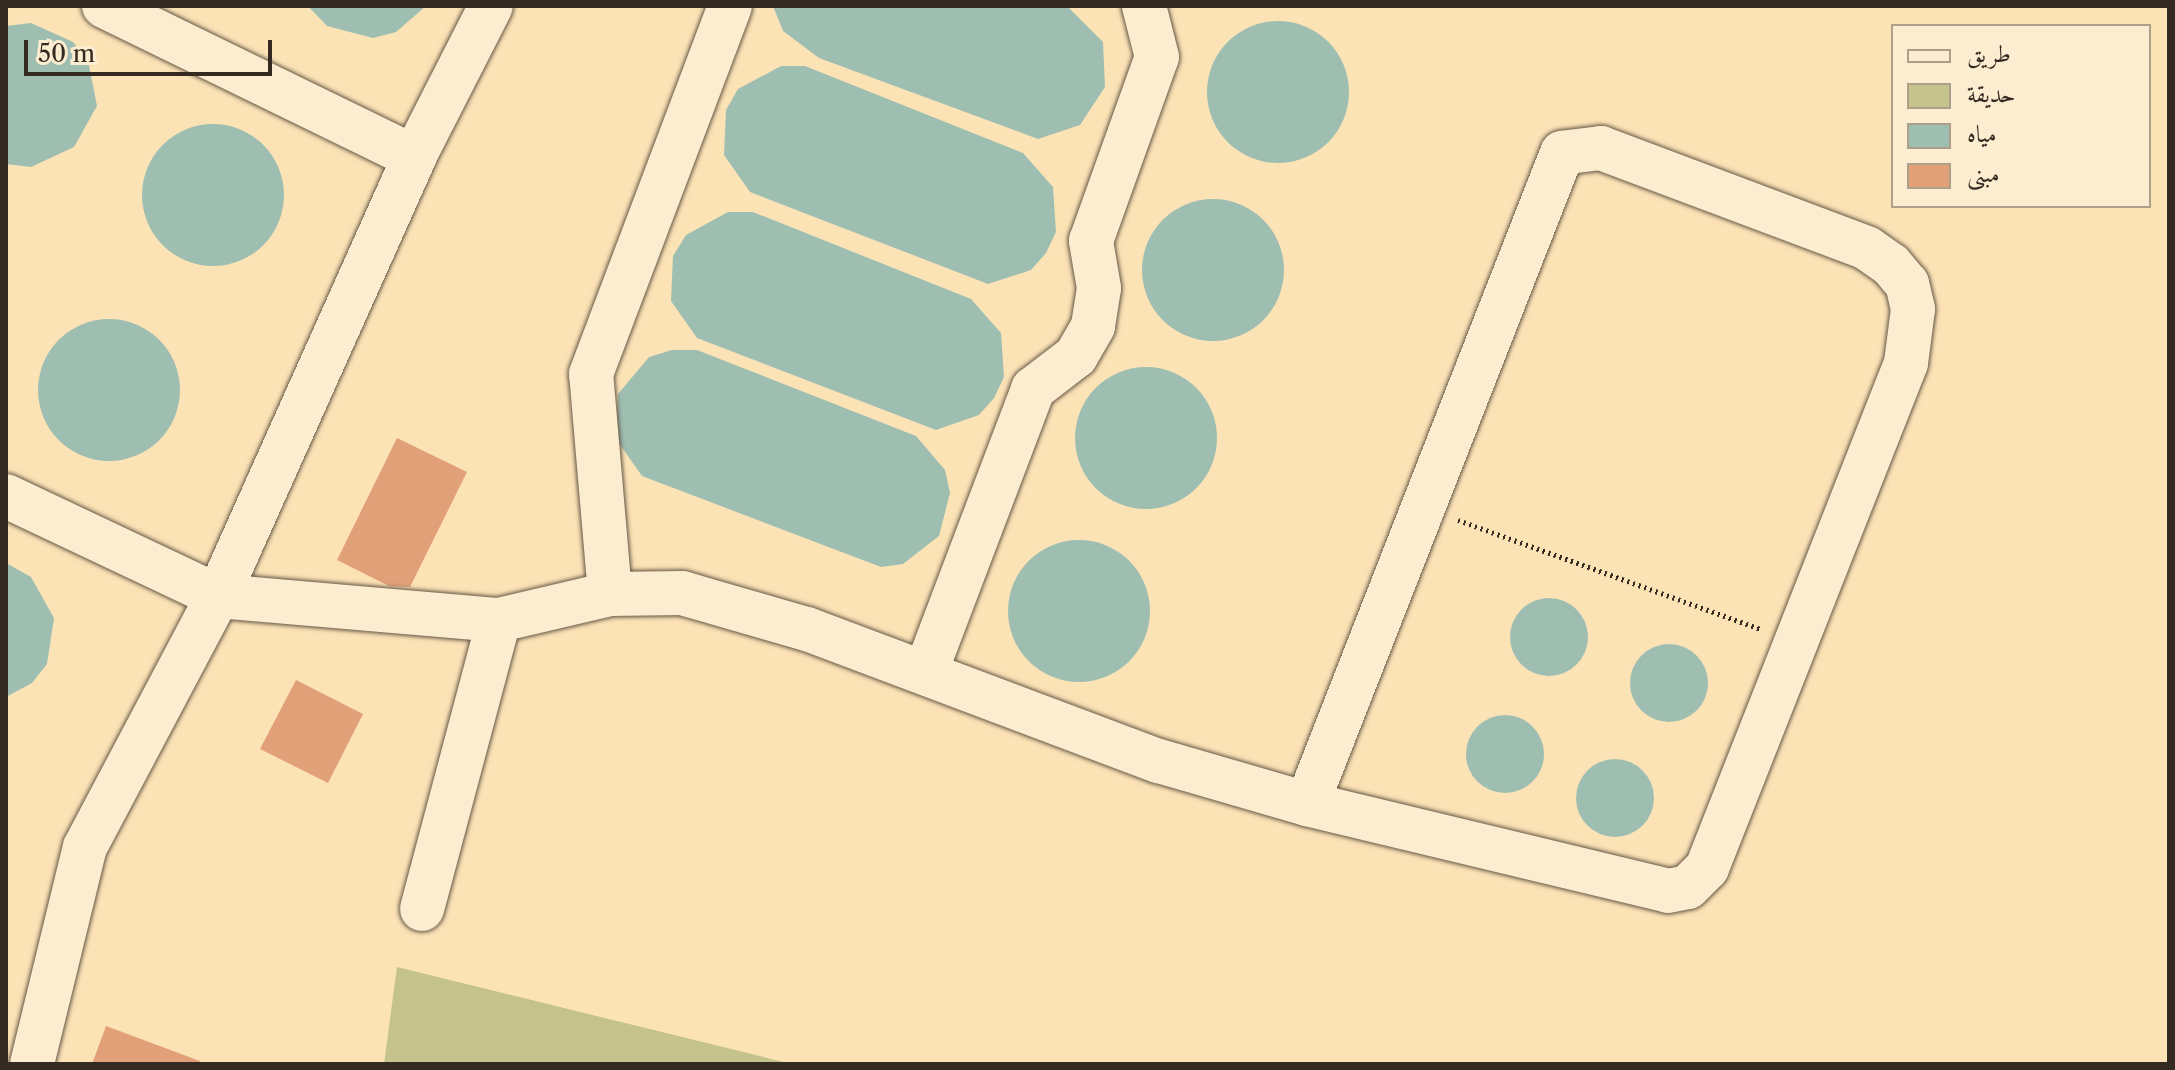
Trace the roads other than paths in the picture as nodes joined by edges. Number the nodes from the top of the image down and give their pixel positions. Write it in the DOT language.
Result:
graph roads {
  1 [pos="104,6"];
  2 [pos="491,6"];
  3 [pos="730,6"];
  4 [pos="1144,6"];
  5 [pos="414,157"];
  6 [pos="6,496"];
  7 [pos="610,594"];
  8 [pos="218,596"];
  9 [pos="499,620"];
  10 [pos="926,671"];
  11 [pos="1307,804"];
  12 [pos="422,909"];
  13 [pos="32,1064"];
  1 -- 5 [label="lane"];
  2 -- 5 [label="lane"];
  3 -- 7 [label="lane"];
  4 -- 10 [label="lane"];
  5 -- 8 [label="lane"];
  6 -- 8 [label="lane"];
  7 -- 9 [label="lane"];
  7 -- 10 [label="lane"];
  8 -- 9 [label="lane"];
  8 -- 13 [label="lane"];
  9 -- 12 [label="lane"];
  10 -- 11 [label="lane"];
  11 -- 11 [label="lane"];
}
